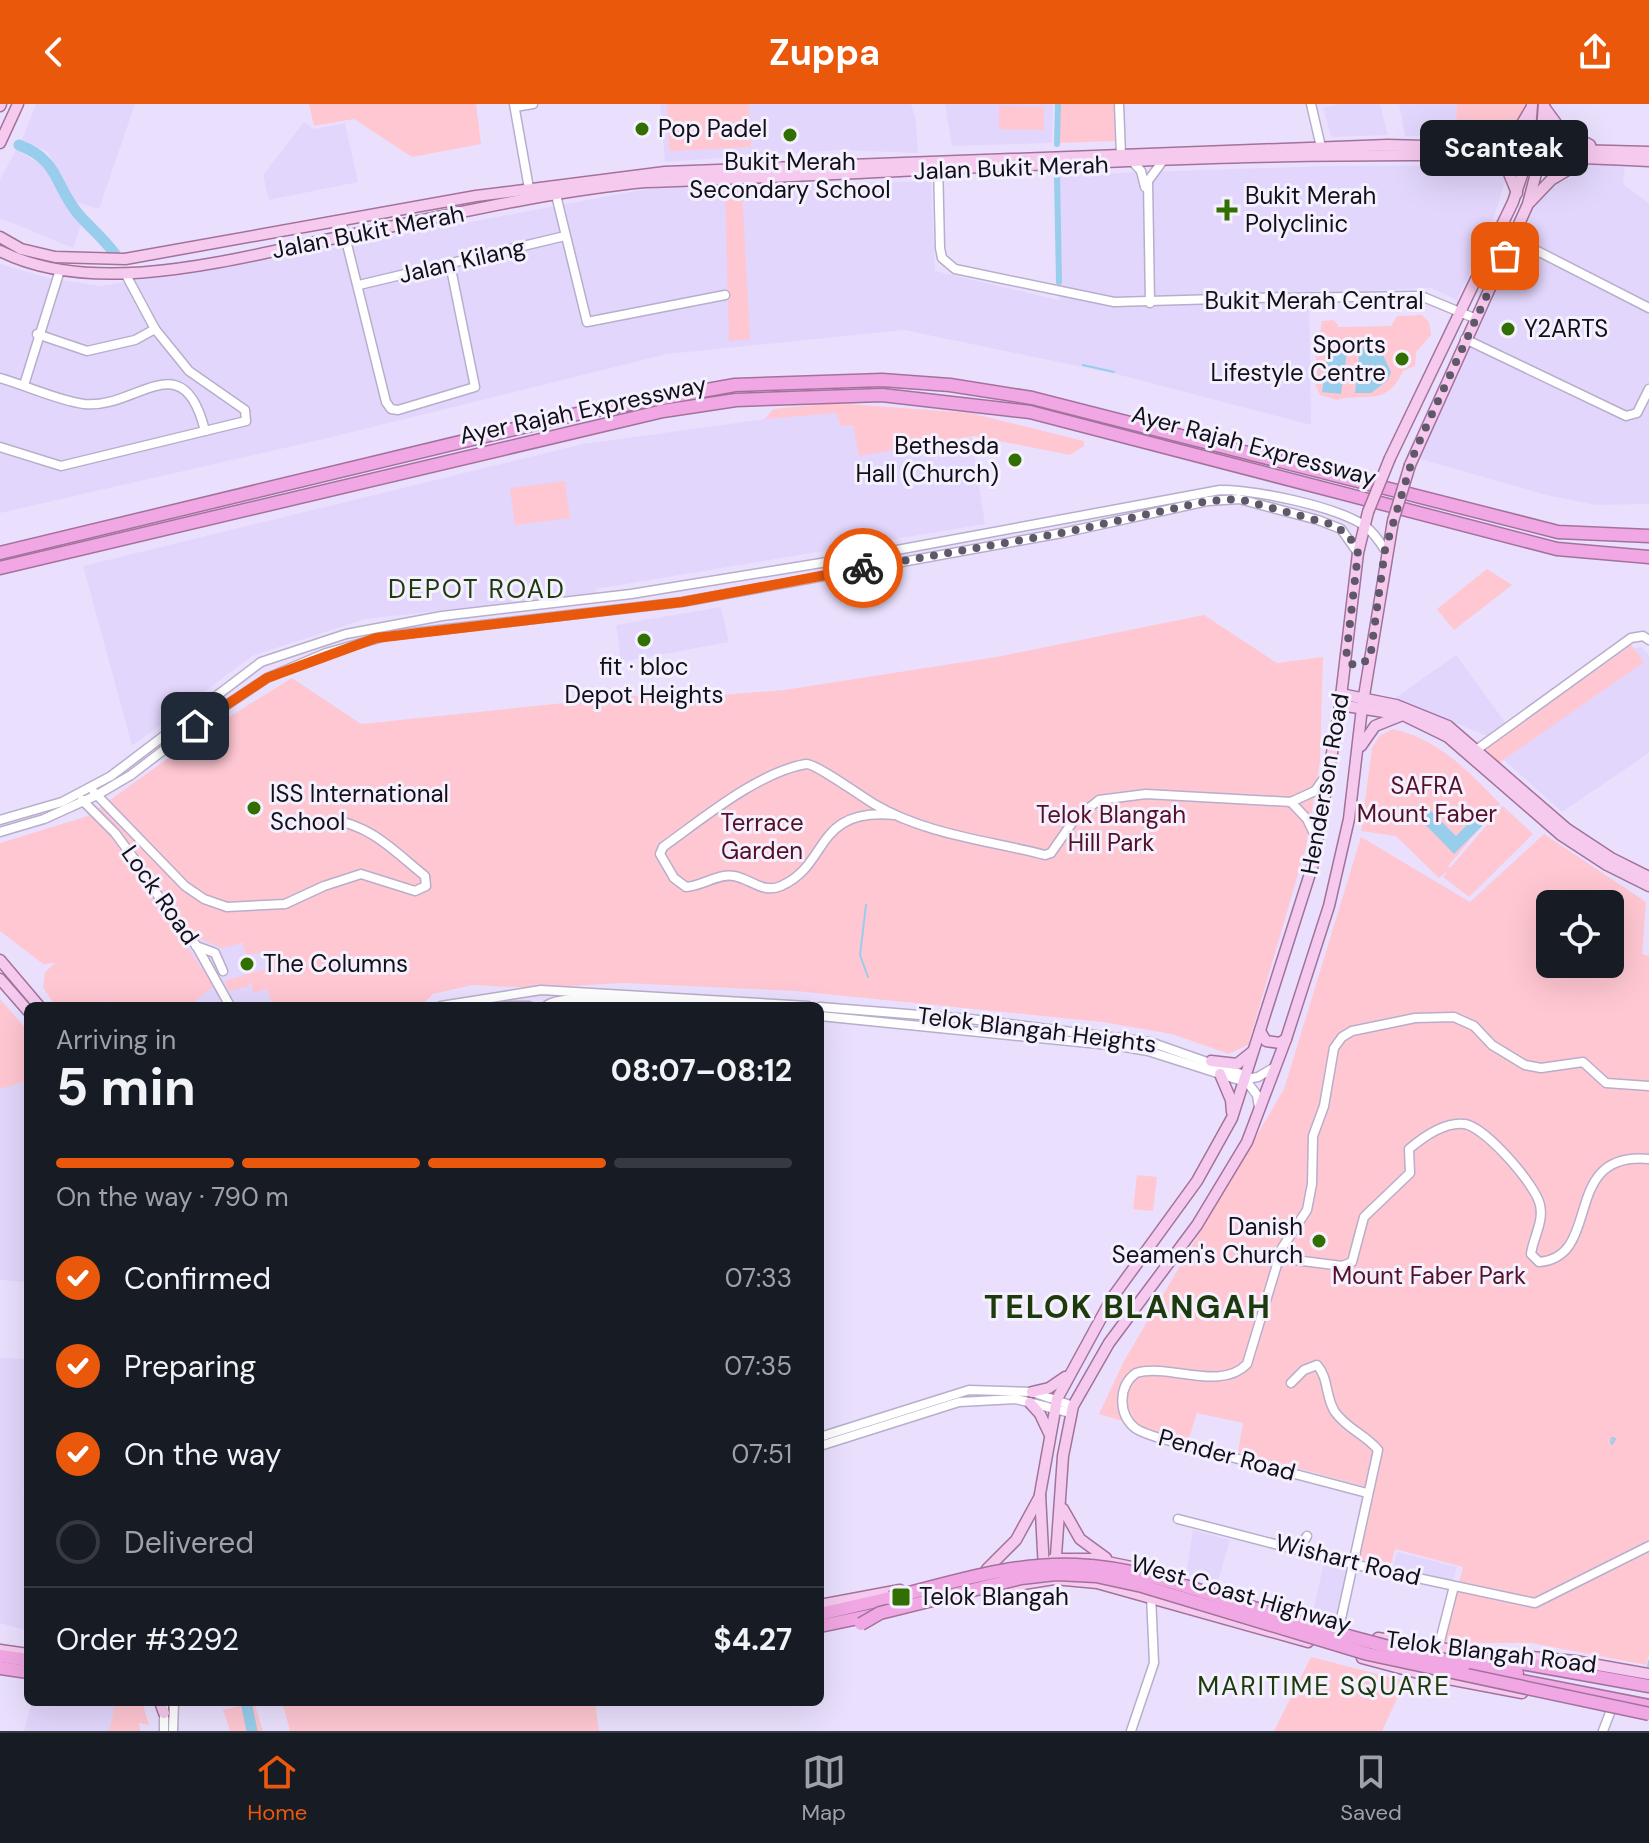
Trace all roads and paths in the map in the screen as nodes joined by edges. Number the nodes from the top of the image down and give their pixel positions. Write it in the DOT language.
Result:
graph roads {
  1 [pos="18,104"];
  2 [pos="533,104"];
  3 [pos="1119,104"];
  4 [pos="1311,104"];
  5 [pos="1532,104"];
  6 [pos="515,105"];
  7 [pos="1544,105"];
  8 [pos="1,141"];
  9 [pos="1484,146"];
  10 [pos="1321,147"];
  11 [pos="1599,148"];
  12 [pos="1535,152"];
  13 [pos="1649,152"];
  14 [pos="1121,155"];
  15 [pos="1491,156"];
  16 [pos="1590,159"];
  17 [pos="1649,161"];
  18 [pos="1162,162"];
  19 [pos="1134,163"];
  20 [pos="938,166"];
  21 [pos="1517,193"];
  22 [pos="530,194"];
  23 [pos="556,195"];
  24 [pos="1528,204"];
  25 [pos="402,210"];
  26 [pos="341,220"];
  27 [pos="422,221"];
  28 [pos="345,236"];
  29 [pos="565,236"];
  30 [pos="0,237"];
  31 [pos="1514,239"];
  32 [pos="192,249"];
  33 [pos="0,251"];
  34 [pos="195,264"];
  35 [pos="450,264"];
  36 [pos="57,269"];
  37 [pos="125,273"];
  38 [pos="359,285"];
  39 [pos="725,295"];
  40 [pos="1147,301"];
  41 [pos="1649,308"];
  42 [pos="1462,312"];
  43 [pos="1474,318"];
  44 [pos="155,329"];
  45 [pos="38,335"];
  46 [pos="1465,339"];
  47 [pos="0,378"];
  48 [pos="23,384"];
  49 [pos="1649,389"];
  50 [pos="205,431"];
  51 [pos="0,447"];
  52 [pos="1365,526"];
  53 [pos="1649,536"];
  54 [pos="1385,550"];
  55 [pos="0,553"];
  56 [pos="1358,553"];
  57 [pos="1649,557"];
  58 [pos="0,568"];
  59 [pos="680,587"];
  60 [pos="682,602"];
  61 [pos="1649,640"];
  62 [pos="1346,658"];
  63 [pos="1370,659"];
  64 [pos="1340,700"];
  65 [pos="1363,703"];
  66 [pos="1403,715"];
  67 [pos="1473,752"];
  68 [pos="1357,755"];
  69 [pos="1330,770"];
  70 [pos="90,787"];
  71 [pos="78,794"];
  72 [pos="97,795"];
  73 [pos="84,802"];
  74 [pos="1291,802"];
  75 [pos="895,815"];
  76 [pos="0,820"];
  77 [pos="332,820"];
  78 [pos="0,832"];
  79 [pos="1318,845"];
  80 [pos="1649,877"];
  81 [pos="1649,886"];
  82 [pos="196,945"];
  83 [pos="0,960"];
  84 [pos="223,971"];
  85 [pos="0,979"];
  86 [pos="529,992"];
  87 [pos="36,1002"];
  88 [pos="228,1002"];
  89 [pos="466,1002"];
  90 [pos="528,1002"];
  91 [pos="553,1002"];
  92 [pos="623,1002"];
  93 [pos="732,1002"];
  94 [pos="24,1006"];
  95 [pos="824,1007"];
  96 [pos="824,1016"];
  97 [pos="1260,1031"];
  98 [pos="1286,1039"];
  99 [pos="1255,1050"];
  100 [pos="1211,1061"];
  101 [pos="1276,1067"];
  102 [pos="1220,1074"];
  103 [pos="1246,1080"];
  104 [pos="1649,1086"];
  105 [pos="1260,1113"];
  106 [pos="1232,1118"];
  107 [pos="1649,1159"];
  108 [pos="1279,1258"];
  109 [pos="1067,1375"];
  110 [pos="1291,1383"];
  111 [pos="1031,1397"];
  112 [pos="1055,1404"];
  113 [pos="1072,1410"];
  114 [pos="1050,1435"];
  115 [pos="824,1441"];
  116 [pos="1367,1493"];
  117 [pos="1040,1494"];
  118 [pos="1061,1503"];
  119 [pos="1178,1519"];
  120 [pos="1306,1538"];
  121 [pos="1649,1546"];
  122 [pos="1301,1550"];
  123 [pos="1057,1559"];
  124 [pos="1044,1560"];
  125 [pos="1116,1562"];
  126 [pos="1352,1564"];
  127 [pos="1142,1568"];
  128 [pos="987,1569"];
  129 [pos="1049,1580"];
  130 [pos="935,1584"];
  131 [pos="1454,1586"];
  132 [pos="1151,1596"];
  133 [pos="944,1602"];
  134 [pos="824,1604"];
  135 [pos="824,1613"];
  136 [pos="824,1628"];
  137 [pos="1339,1628"];
  138 [pos="824,1629"];
  139 [pos="1296,1639"];
  140 [pos="1438,1649"];
  141 [pos="1460,1652"];
  142 [pos="0,1653"];
  143 [pos="24,1656"];
  144 [pos="0,1670"];
  145 [pos="24,1673"];
  146 [pos="1649,1674"];
  147 [pos="1649,1686"];
  148 [pos="1649,1703"];
  149 [pos="163,1706"];
  150 [pos="174,1706"];
  151 [pos="1607,1712"];
  152 [pos="1649,1717"];
  153 [pos="164,1731"];
  154 [pos="173,1731"];
  155 [pos="1131,1731"];
  156 [pos="1603,1731"];
  1 -- 8 [label="main road"];
  2 -- 6 [label="street"];
  3 -- 14 [label="street"];
  4 -- 10 [label="street"];
  5 -- 9 [label="main road"];
  5 -- 12 [label="main road, Henderson Road"];
  6 -- 22 [label="street"];
  7 -- 11 [label="main road"];
  7 -- 12 [label="main road, Henderson Road"];
  9 -- 10 [label="main road, Jalan Bukit Merah"];
  9 -- 12 [label="main road, Jalan Bukit Merah"];
  10 -- 14 [label="main road, Jalan Bukit Merah"];
  11 -- 12 [label="main road, Jalan Bukit Merah"];
  11 -- 13 [label="main road, Jalan Bukit Merah"];
  12 -- 15 [label="main road, Jalan Bukit Merah"];
  12 -- 16 [label="main road, Jalan Bukit Merah"];
  12 -- 21 [label="main road, Henderson Road"];
  12 -- 24 [label="main road, Henderson Road"];
  14 -- 20 [label="main road, Jalan Bukit Merah"];
  15 -- 18 [label="main road, Jalan Bukit Merah"];
  15 -- 21 [label="main road"];
  16 -- 17 [label="main road, Jalan Bukit Merah"];
  16 -- 24 [label="main road"];
  18 -- 19 [label="main road, Jalan Bukit Merah"];
  18 -- 40 [label="street"];
  19 -- 20 [label="main road, Jalan Bukit Merah"];
  19 -- 40 [label="street"];
  20 -- 22 [label="main road, Jalan Bukit Merah"];
  20 -- 23 [label="main road, Jalan Bukit Merah"];
  20 -- 40 [label="street, Bukit Merah Central"];
  21 -- 42 [label="main road, Henderson Road"];
  22 -- 23 [label="main road, Jalan Bukit Merah"];
  22 -- 25 [label="main road, Jalan Bukit Merah"];
  22 -- 27 [label="main road, Jalan Bukit Merah"];
  23 -- 29 [label="street"];
  24 -- 31 [label="main road, Henderson Road"];
  25 -- 26 [label="main road, Jalan Bukit Merah"];
  25 -- 27 [label="main road"];
  26 -- 28 [label="street"];
  26 -- 32 [label="main road, Jalan Bukit Merah"];
  27 -- 28 [label="main road, Jalan Bukit Merah"];
  28 -- 34 [label="main road, Jalan Bukit Merah"];
  28 -- 38 [label="street"];
  29 -- 35 [label="street, Jalan Kilang"];
  29 -- 39 [label="street"];
  30 -- 32 [label="main road, Jalan Bukit Merah"];
  31 -- 41 [label="street"];
  31 -- 43 [label="main road, Henderson Road"];
  32 -- 34 [label="main road"];
  33 -- 36 [label="main road, Jalan Bukit Merah"];
  34 -- 37 [label="main road, Jalan Bukit Merah"];
  35 -- 38 [label="street, Jalan Kilang"];
  35 -- 38 [label="street"];
  36 -- 37 [label="main road, Jalan Bukit Merah"];
  36 -- 45 [label="street"];
  37 -- 44 [label="street"];
  40 -- 42 [label="street, Bukit Merah Central"];
  42 -- 43 [label="street, Bukit Merah Central"];
  42 -- 52 [label="main road, Henderson Road, bridge"];
  43 -- 46 [label="main road, Henderson Road"];
  44 -- 45 [label="street"];
  44 -- 50 [label="street"];
  45 -- 48 [label="street"];
  46 -- 49 [label="street"];
  46 -- 54 [label="main road, Henderson Road, bridge"];
  47 -- 48 [label="street"];
  48 -- 50 [label="street"];
  50 -- 51 [label="street"];
  52 -- 54 [label="street"];
  52 -- 56 [label="main road, Henderson Road"];
  52 -- 59 [label="street"];
  53 -- 55 [label="highway, Ayer Rajah Expressway"];
  54 -- 63 [label="main road, Henderson Road"];
  56 -- 60 [label="street"];
  56 -- 62 [label="main road, Henderson Road"];
  57 -- 58 [label="highway, Ayer Rajah Expressway"];
  59 -- 60 [label="street"];
  59 -- 70 [label="street"];
  60 -- 72 [label="street"];
  61 -- 67 [label="street"];
  62 -- 63 [label="main road"];
  62 -- 64 [label="main road, Henderson Road"];
  63 -- 65 [label="main road, Henderson Road"];
  64 -- 65 [label="main road"];
  64 -- 69 [label="main road, Henderson Road"];
  65 -- 66 [label="main road"];
  65 -- 67 [label="main road"];
  65 -- 68 [label="main road, Henderson Road"];
  66 -- 67 [label="main road"];
  66 -- 68 [label="main road"];
  67 -- 80 [label="main road"];
  67 -- 81 [label="main road"];
  68 -- 98 [label="main road, Henderson Road"];
  69 -- 74 [label="street"];
  69 -- 79 [label="main road, Henderson Road"];
  70 -- 71 [label="street"];
  70 -- 72 [label="street"];
  71 -- 73 [label="street, Lock Road"];
  71 -- 76 [label="street"];
  72 -- 73 [label="street"];
  72 -- 77 [label="street"];
  73 -- 78 [label="street"];
  73 -- 82 [label="street, Lock Road"];
  74 -- 75 [label="street"];
  74 -- 79 [label="street"];
  75 -- 75 [label="street"];
  79 -- 97 [label="main road, Henderson Road"];
  82 -- 84 [label="street"];
  82 -- 88 [label="street, Lock Road"];
  83 -- 87 [label="main road"];
  85 -- 94 [label="main road"];
  86 -- 89 [label="street"];
  86 -- 90 [label="street"];
  86 -- 93 [label="street"];
  91 -- 92 [label="street"];
  95 -- 100 [label="street, Telok Blangah Heights"];
  96 -- 102 [label="street, Telok Blangah Heights"];
  97 -- 98 [label="main road"];
  97 -- 99 [label="main road, Henderson Road"];
  98 -- 101 [label="main road, Henderson Road"];
  99 -- 100 [label="main road"];
  99 -- 103 [label="main road, Henderson Road"];
  100 -- 103 [label="street, Telok Blangah Heights"];
  101 -- 103 [label="street"];
  101 -- 105 [label="main road, Henderson Road"];
  102 -- 103 [label="street, Telok Blangah Heights"];
  102 -- 106 [label="main road"];
  103 -- 105 [label="street"];
  103 -- 106 [label="main road, Henderson Road"];
  104 -- 108 [label="street"];
  105 -- 113 [label="main road, Henderson Road"];
  106 -- 109 [label="main road, Henderson Road"];
  107 -- 108 [label="street"];
  108 -- 116 [label="street, Pender Road"];
  109 -- 111 [label="main road"];
  109 -- 112 [label="main road, Henderson Road"];
  110 -- 116 [label="street"];
  111 -- 112 [label="street"];
  111 -- 114 [label="main road"];
  111 -- 115 [label="street"];
  112 -- 113 [label="street"];
  112 -- 114 [label="main road, Henderson Road"];
  113 -- 118 [label="main road, Henderson Road"];
  114 -- 117 [label="main road, Henderson Road"];
  116 -- 126 [label="street"];
  117 -- 124 [label="main road, Henderson Road"];
  117 -- 128 [label="main road"];
  118 -- 123 [label="main road, Henderson Road"];
  118 -- 125 [label="main road"];
  119 -- 122 [label="street, Wishart Road"];
  120 -- 122 [label="street"];
  121 -- 131 [label="street"];
  122 -- 126 [label="street, Wishart Road"];
  123 -- 124 [label="main road, Telok Blangah Road"];
  123 -- 125 [label="main road, Telok Blangah Road"];
  123 -- 129 [label="main road, Henderson Road"];
  124 -- 128 [label="main road, Telok Blangah Road"];
  124 -- 129 [label="main road, Henderson Road"];
  125 -- 127 [label="main road, Telok Blangah Road"];
  126 -- 131 [label="street, Wishart Road"];
  126 -- 137 [label="street"];
  127 -- 132 [label="street"];
  127 -- 137 [label="main road, Telok Blangah Road"];
  128 -- 130 [label="main road, Telok Blangah Road"];
  129 -- 132 [label="main road, Telok Blangah Road"];
  129 -- 133 [label="main road, Telok Blangah Road"];
  130 -- 133 [label="main road"];
  130 -- 134 [label="main road, Telok Blangah Road"];
  131 -- 140 [label="street, Wishart Road"];
  132 -- 139 [label="main road, Telok Blangah Road"];
  132 -- 155 [label="street"];
  133 -- 136 [label="main road, Telok Blangah Road"];
  135 -- 148 [label="highway, West Coast Highway, bridge"];
  137 -- 140 [label="main road, Telok Blangah Road"];
  138 -- 152 [label="highway, West Coast Highway, bridge"];
  139 -- 148 [label="highway"];
  139 -- 151 [label="main road, Telok Blangah Road"];
  140 -- 141 [label="main road, Telok Blangah Road"];
  141 -- 146 [label="main road, Telok Blangah Road"];
  141 -- 147 [label="highway"];
  142 -- 143 [label="highway"];
  144 -- 145 [label="highway"];
  149 -- 153 [label="street"];
  150 -- 154 [label="street"];
  151 -- 152 [label="main road, Telok Blangah Road"];
  151 -- 156 [label="street"];
}
